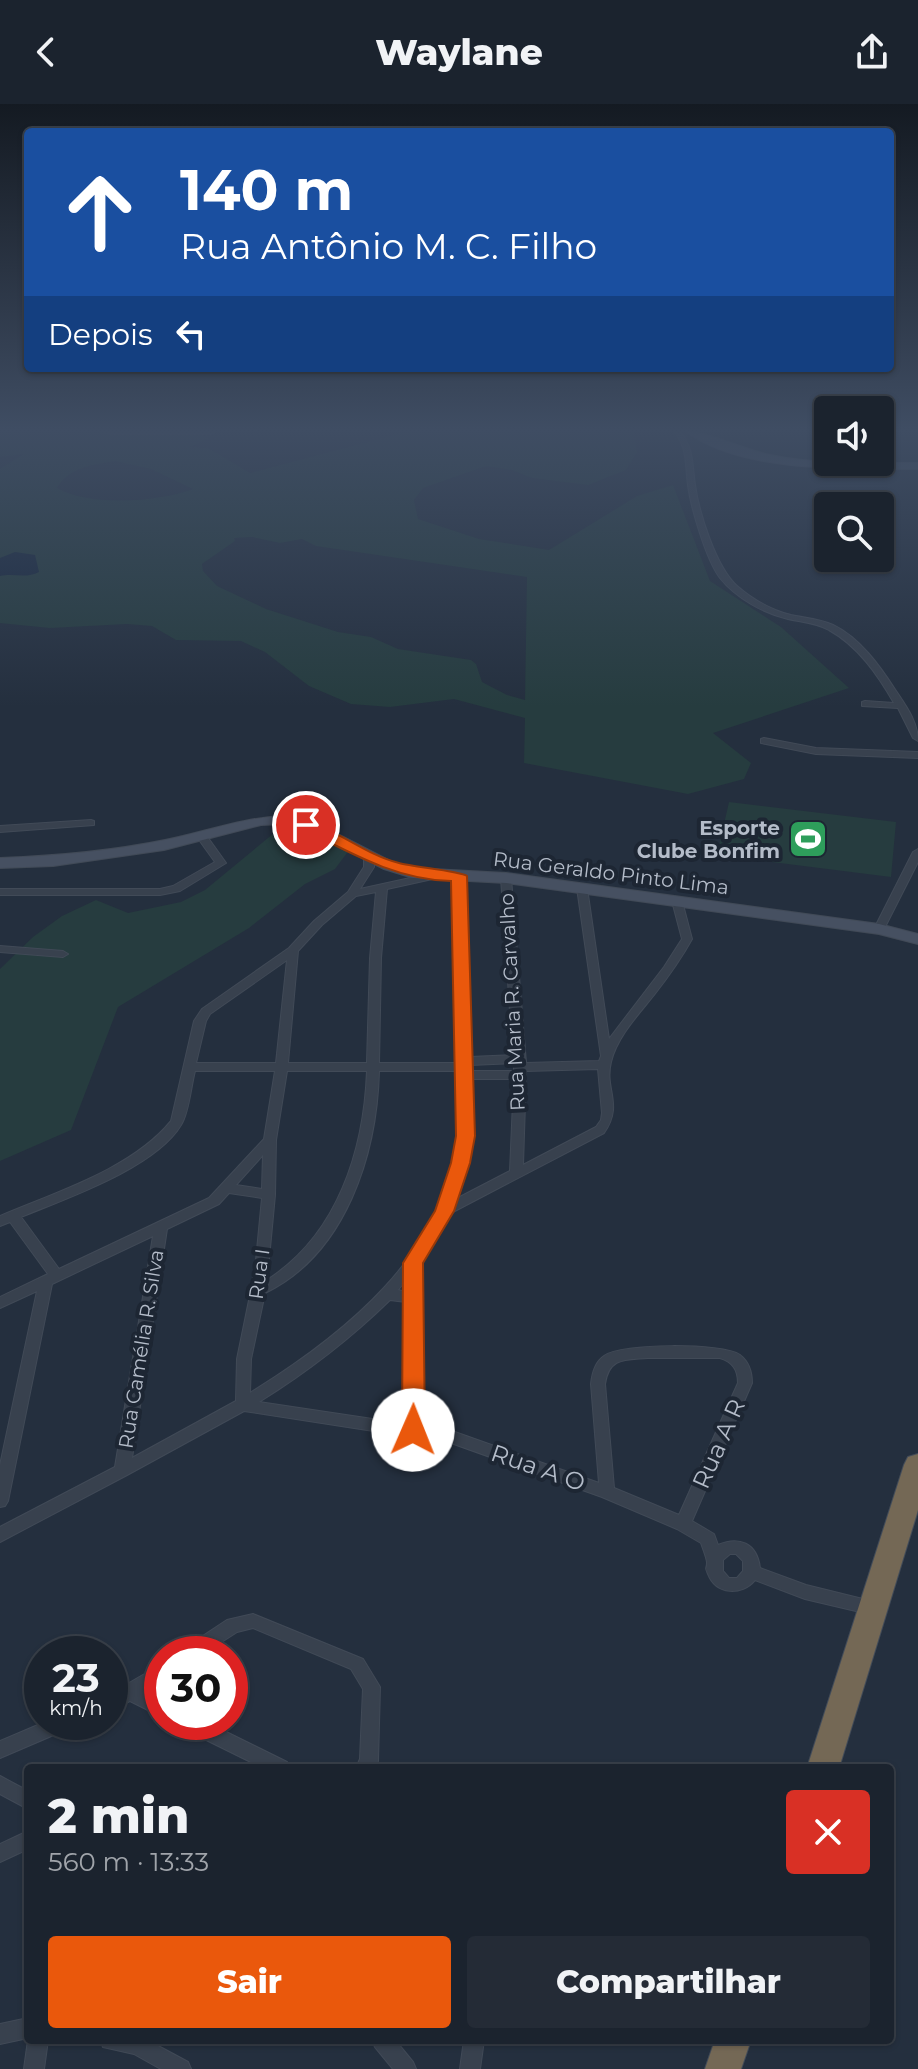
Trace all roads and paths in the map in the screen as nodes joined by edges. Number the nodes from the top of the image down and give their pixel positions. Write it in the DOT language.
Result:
graph roads {
  1 [pos="703,524"];
  2 [pos="865,704"];
  3 [pos="901,706"];
  4 [pos="918,738"];
  5 [pos="764,741"];
  6 [pos="852,754"];
  7 [pos="918,755"];
  8 [pos="856,766"];
  9 [pos="91,823"];
  10 [pos="0,829"];
  11 [pos="202,837"];
  12 [pos="918,852"];
  13 [pos="369,857"];
  14 [pos="0,863"];
  15 [pos="433,876"];
  16 [pos="459,876"];
  17 [pos="506,878"];
  18 [pos="382,888"];
  19 [pos="582,888"];
  20 [pos="0,892"];
  21 [pos="352,894"];
  22 [pos="677,901"];
  23 [pos="879,929"];
  24 [pos="918,939"];
  25 [pos="0,949"];
  26 [pos="293,950"];
  27 [pos="63,954"];
  28 [pos="605,1062"];
  29 [pos="282,1066"];
  30 [pos="189,1067"];
  31 [pos="375,1067"];
  32 [pos="464,1067"];
  33 [pos="519,1067"];
  34 [pos="270,1140"];
  35 [pos="516,1175"];
  36 [pos="227,1188"];
  37 [pos="269,1195"];
  38 [pos="444,1211"];
  39 [pos="6,1218"];
  40 [pos="161,1228"];
  41 [pos="413,1263"];
  42 [pos="51,1279"];
  43 [pos="259,1290"];
  44 [pos="386,1294"];
  45 [pos="415,1298"];
  46 [pos="0,1303"];
  47 [pos="244,1405"];
  48 [pos="413,1430"];
  49 [pos="918,1465"];
  50 [pos="122,1471"];
  51 [pos="607,1492"];
  52 [pos="0,1501"];
  53 [pos="683,1524"];
  54 [pos="701,1532"];
  55 [pos="0,1535"];
  56 [pos="733,1548"];
  57 [pos="714,1558"];
  58 [pos="753,1572"];
  59 [pos="873,1608"];
  60 [pos="219,1636"];
  61 [pos="144,1684"];
  62 [pos="130,1693"];
  63 [pos="144,1700"];
  64 [pos="24,1740"];
  65 [pos="224,1740"];
  66 [pos="0,1750"];
  67 [pos="273,1764"];
  68 [pos="367,1764"];
  69 [pos="824,1764"];
  70 [pos="0,1785"];
  71 [pos="24,1798"];
  72 [pos="24,1842"];
  73 [pos="0,1853"];
  74 [pos="24,2029"];
  75 [pos="0,2034"];
  76 [pos="37,2044"];
  77 [pos="131,2044"];
  78 [pos="385,2044"];
  79 [pos="473,2044"];
  80 [pos="732,2044"];
  81 [pos="34,2069"];
  82 [pos="181,2069"];
  83 [pos="406,2069"];
  84 [pos="470,2069"];
  85 [pos="723,2069"];
  1 -- 3 [label="street"];
  2 -- 3 [label="street"];
  3 -- 4 [label="street"];
  5 -- 6 [label="street"];
  6 -- 7 [label="street"];
  6 -- 8 [label="street"];
  9 -- 10 [label="street"];
  11 -- 13 [label="main road, Rua Geraldo Pinto Lima"];
  11 -- 14 [label="main road, Rua Geraldo Pinto Lima"];
  11 -- 20 [label="street"];
  12 -- 23 [label="street"];
  13 -- 15 [label="main road, Rua Geraldo Pinto Lima"];
  13 -- 21 [label="street"];
  15 -- 16 [label="main road, Rua Geraldo Pinto Lima"];
  15 -- 18 [label="street"];
  16 -- 17 [label="main road, Rua Geraldo Pinto Lima"];
  16 -- 32 [label="street"];
  17 -- 19 [label="main road, Rua Geraldo Pinto Lima"];
  17 -- 33 [label="street, Rua Maria R. Carvalho"];
  18 -- 21 [label="street"];
  18 -- 31 [label="street"];
  19 -- 22 [label="main road, Rua Geraldo Pinto Lima"];
  19 -- 28 [label="street"];
  21 -- 26 [label="street"];
  22 -- 23 [label="main road, Rua Geraldo Pinto Lima"];
  22 -- 28 [label="street"];
  23 -- 24 [label="main road, Rua Geraldo Pinto Lima"];
  25 -- 27 [label="street"];
  26 -- 29 [label="street, Rua I"];
  26 -- 30 [label="street"];
  28 -- 33 [label="street"];
  28 -- 35 [label="street"];
  29 -- 30 [label="street"];
  29 -- 31 [label="street"];
  29 -- 34 [label="street, Rua I"];
  30 -- 39 [label="street"];
  31 -- 32 [label="street"];
  31 -- 43 [label="street"];
  32 -- 33 [label="street"];
  32 -- 38 [label="street"];
  33 -- 35 [label="street, Rua Maria R. Carvalho"];
  34 -- 36 [label="street"];
  34 -- 37 [label="street, Rua I"];
  35 -- 38 [label="street"];
  36 -- 37 [label="street"];
  36 -- 40 [label="street"];
  37 -- 43 [label="street, Rua I"];
  38 -- 41 [label="street"];
  39 -- 42 [label="street"];
  40 -- 42 [label="street"];
  40 -- 50 [label="street, Rua Camélia R. Silva"];
  41 -- 44 [label="street"];
  41 -- 45 [label="street"];
  42 -- 46 [label="street"];
  42 -- 52 [label="street"];
  43 -- 47 [label="street, Rua I"];
  44 -- 45 [label="street"];
  44 -- 47 [label="street"];
  45 -- 48 [label="street"];
  47 -- 48 [label="street, Rua A O"];
  47 -- 50 [label="street"];
  48 -- 51 [label="street, Rua A O"];
  49 -- 59 [label="highway"];
  50 -- 55 [label="street"];
  51 -- 53 [label="street, Rua A O"];
  51 -- 53 [label="street, Rua A R"];
  53 -- 54 [label="street, Rua A O"];
  54 -- 56 [label="street, Rua A O"];
  54 -- 57 [label="street"];
  56 -- 57 [label="street"];
  56 -- 58 [label="street"];
  57 -- 58 [label="street"];
  58 -- 59 [label="street"];
  59 -- 69 [label="highway"];
  60 -- 68 [label="street"];
  61 -- 62 [label="street"];
  62 -- 63 [label="street"];
  64 -- 66 [label="street"];
  65 -- 67 [label="street"];
  70 -- 71 [label="street"];
  72 -- 73 [label="street"];
  74 -- 75 [label="street"];
  76 -- 81 [label="street"];
  77 -- 82 [label="street"];
  78 -- 83 [label="street"];
  79 -- 84 [label="street"];
  80 -- 85 [label="highway"];
}
